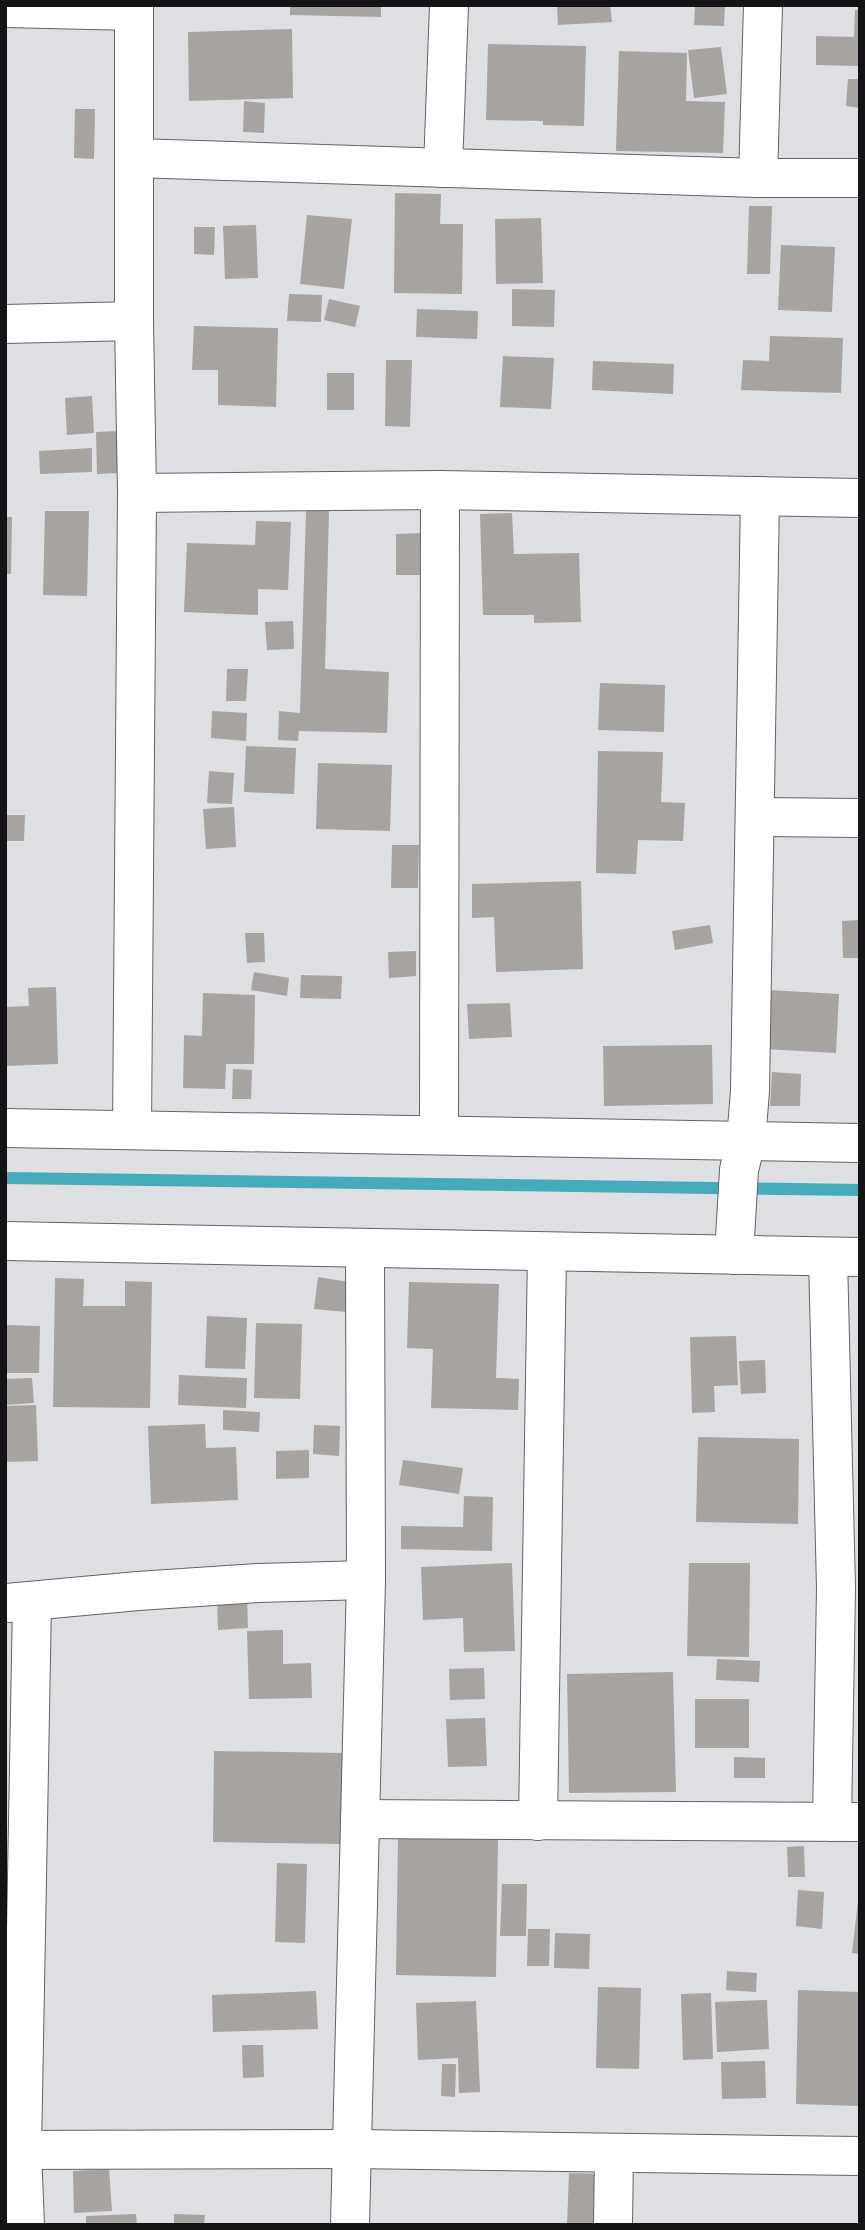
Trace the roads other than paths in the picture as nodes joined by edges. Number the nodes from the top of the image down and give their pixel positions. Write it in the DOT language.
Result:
graph roads {
  1 [pos="449,5"];
  2 [pos="763,5"];
  3 [pos="5,8"];
  4 [pos="134,8"];
  5 [pos="135,158"];
  6 [pos="443,168"];
  7 [pos="758,178"];
  8 [pos="860,178"];
  9 [pos="134,321"];
  10 [pos="5,324"];
  11 [pos="440,490"];
  12 [pos="137,493"];
  13 [pos="760,496"];
  14 [pos="860,498"];
  15 [pos="755,817"];
  16 [pos="860,818"];
  17 [pos="5,1128"];
  18 [pos="132,1130"];
  19 [pos="439,1135"];
  20 [pos="746,1141"];
  21 [pos="860,1143"];
  22 [pos="5,1241"];
  23 [pos="365,1249"];
  24 [pos="547,1252"];
  25 [pos="734,1255"];
  26 [pos="844,1257"];
  27 [pos="366,1580"];
  28 [pos="848,1588"];
  29 [pos="18,1602"];
  30 [pos="360,1819"];
  31 [pos="538,1821"];
  32 [pos="846,1822"];
  33 [pos="354,2149"];
  34 [pos="14,2150"];
  35 [pos="614,2153"];
  36 [pos="860,2156"];
  37 [pos="24,2225"];
  38 [pos="350,2225"];
  39 [pos="613,2225"];
  1 -- 6 [label="street"];
  2 -- 7 [label="street"];
  3 -- 4 [label="street"];
  4 -- 5 [label="street"];
  5 -- 6 [label="street"];
  5 -- 9 [label="street"];
  6 -- 7 [label="street"];
  7 -- 8 [label="street"];
  9 -- 10 [label="street"];
  9 -- 12 [label="street"];
  11 -- 12 [label="street"];
  11 -- 13 [label="street"];
  11 -- 19 [label="street"];
  12 -- 18 [label="street"];
  13 -- 14 [label="street"];
  13 -- 15 [label="street"];
  15 -- 16 [label="street"];
  15 -- 20 [label="street"];
  17 -- 18 [label="street"];
  18 -- 19 [label="street"];
  19 -- 20 [label="street"];
  20 -- 21 [label="street"];
  20 -- 25 [label="street"];
  22 -- 23 [label="street"];
  23 -- 24 [label="street"];
  23 -- 27 [label="street"];
  24 -- 25 [label="street"];
  24 -- 31 [label="street"];
  25 -- 26 [label="street"];
  26 -- 28 [label="street"];
  27 -- 29 [label="street"];
  27 -- 30 [label="street"];
  28 -- 32 [label="street"];
  29 -- 34 [label="street"];
  30 -- 31 [label="street"];
  30 -- 33 [label="street"];
  31 -- 32 [label="street"];
  33 -- 34 [label="street"];
  33 -- 35 [label="street"];
  33 -- 38 [label="street"];
  34 -- 37 [label="street"];
  35 -- 36 [label="street"];
  35 -- 39 [label="street"];
}
